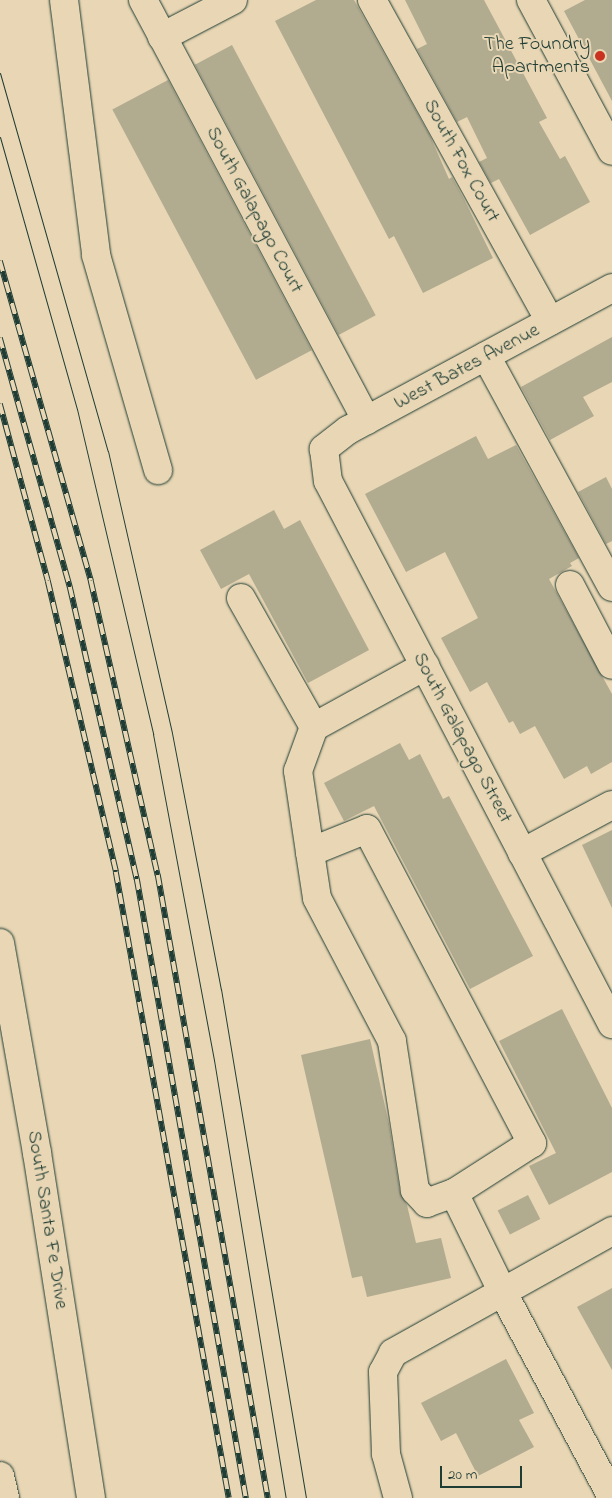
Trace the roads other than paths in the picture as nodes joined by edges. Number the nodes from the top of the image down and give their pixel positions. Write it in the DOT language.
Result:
graph roads {
  1 [pos="64,0"];
  2 [pos="143,0"];
  3 [pos="233,0"];
  4 [pos="372,0"];
  5 [pos="531,0"];
  6 [pos="162,37"];
  7 [pos="612,150"];
  8 [pos="612,288"];
  9 [pos="550,322"];
  10 [pos="486,356"];
  11 [pos="366,420"];
  12 [pos="324,449"];
  13 [pos="158,470"];
  14 [pos="570,585"];
  15 [pos="612,587"];
  16 [pos="241,598"];
  17 [pos="612,665"];
  18 [pos="425,666"];
  19 [pos="314,727"];
  20 [pos="612,805"];
  21 [pos="310,852"];
  22 [pos="522,853"];
  23 [pos="0,943"];
  24 [pos="602,981"];
  25 [pos="612,1024"];
  26 [pos="454,1193"];
  27 [pos="612,1231"];
  28 [pos="502,1292"];
  29 [pos="0,1476"];
  30 [pos="5,1498"];
  31 [pos="91,1498"];
  32 [pos="398,1498"];
  33 [pos="612,1498"];
  1 -- 13 [label="main road"];
  2 -- 6 [label="main road, South Galapago Court"];
  3 -- 6 [label="main road"];
  4 -- 9 [label="main road, South Fox Court"];
  5 -- 7 [label="main road"];
  6 -- 11 [label="main road, South Galapago Court"];
  8 -- 9 [label="main road, West Bates Avenue"];
  9 -- 10 [label="main road, West Bates Avenue"];
  10 -- 11 [label="main road, West Bates Avenue"];
  10 -- 15 [label="main road"];
  11 -- 12 [label="main road, West Bates Avenue"];
  12 -- 18 [label="main road, South Galapago Street"];
  14 -- 17 [label="main road"];
  16 -- 19 [label="main road"];
  18 -- 19 [label="main road"];
  18 -- 22 [label="main road, South Galapago Street"];
  19 -- 21 [label="main road"];
  20 -- 22 [label="main road"];
  21 -- 26 [label="main road"];
  21 -- 26 [label="main road"];
  22 -- 24 [label="main road, South Galapago Street"];
  23 -- 31 [label="main road, South Santa Fe Drive"];
  24 -- 25 [label="main road, South Galapago Street"];
  26 -- 28 [label="main road"];
  27 -- 28 [label="main road"];
  28 -- 32 [label="main road"];
  28 -- 33 [label="main road"];
  29 -- 30 [label="main road"];
}
